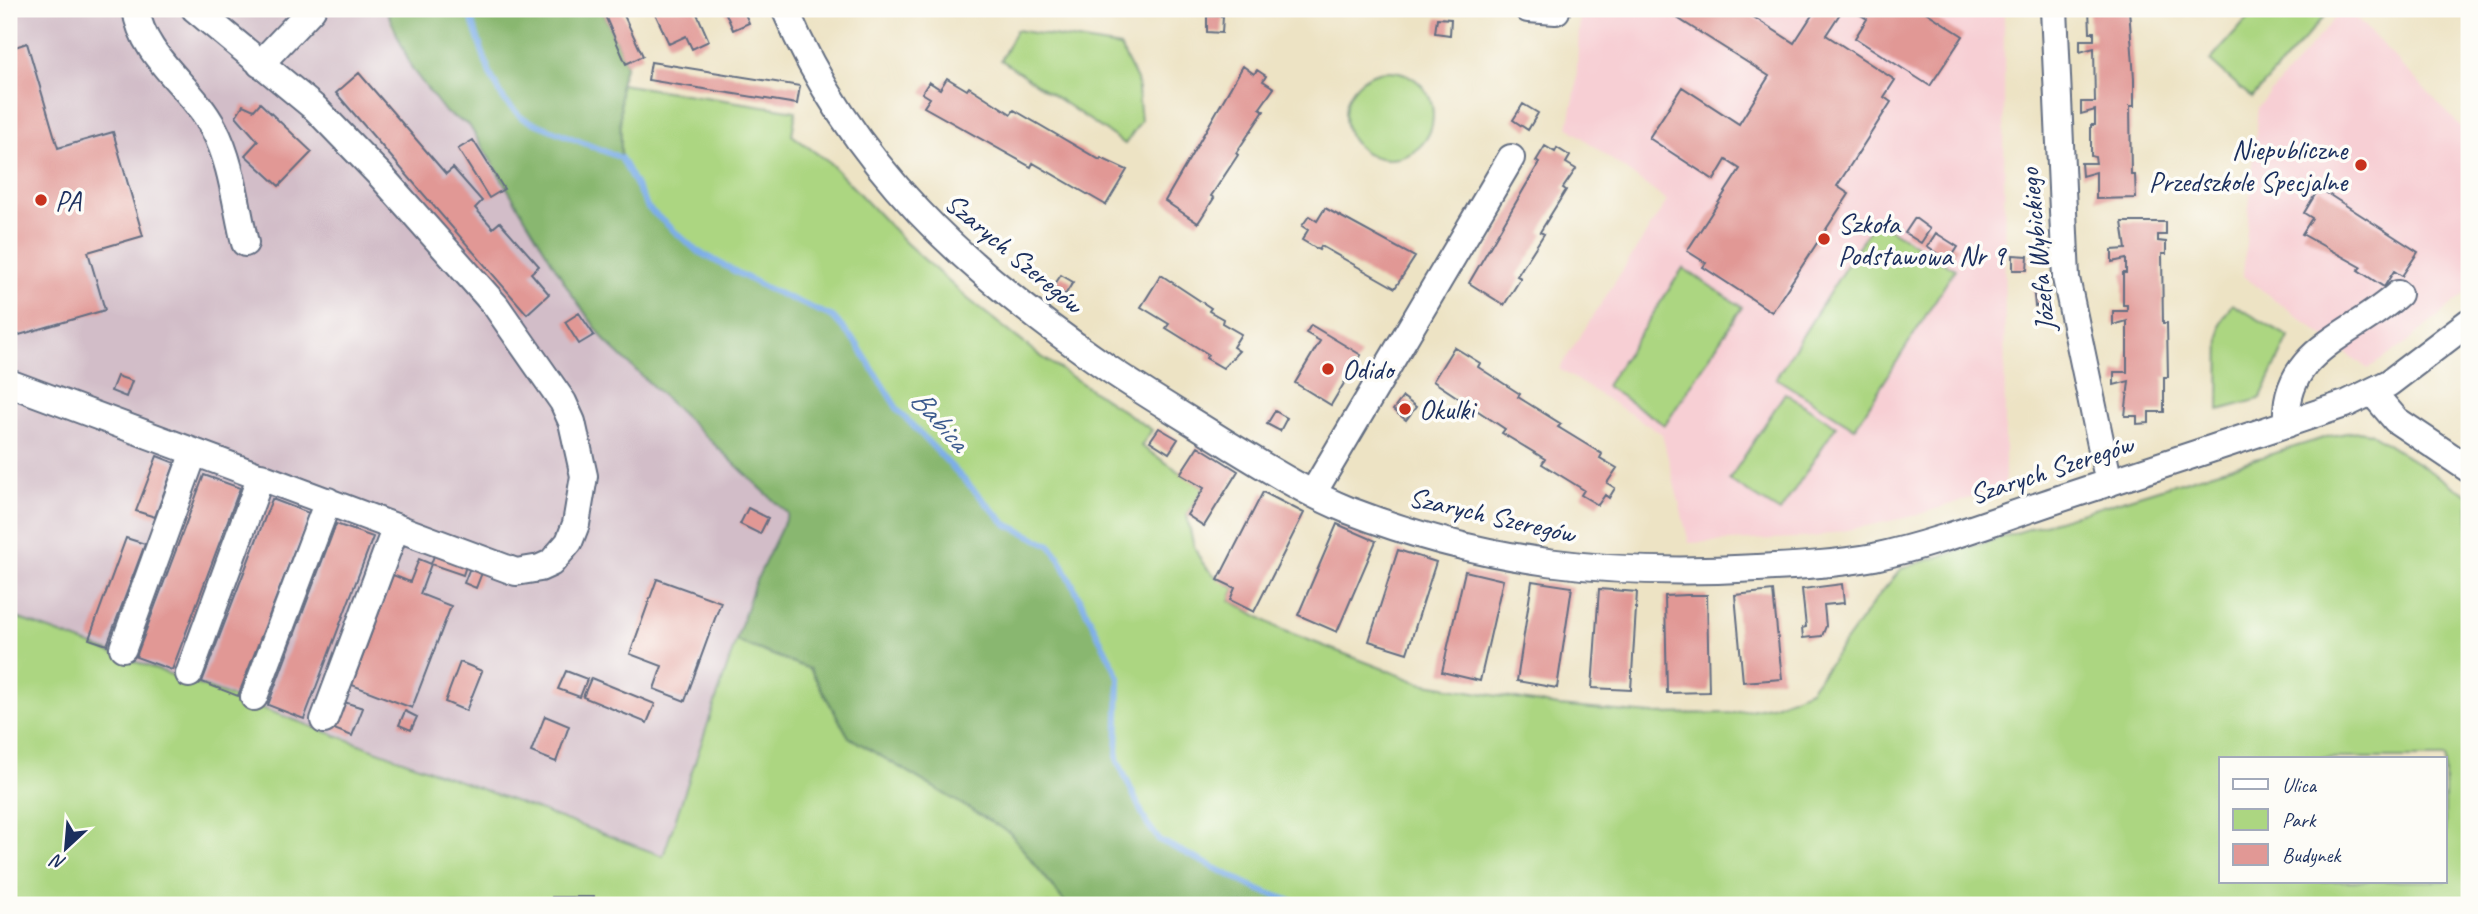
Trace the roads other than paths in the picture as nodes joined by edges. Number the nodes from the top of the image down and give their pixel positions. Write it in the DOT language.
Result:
graph roads {
  1 [pos="135,9"];
  2 [pos="195,9"];
  3 [pos="312,9"];
  4 [pos="785,9"];
  5 [pos="1528,9"];
  6 [pos="2054,9"];
  7 [pos="1556,10"];
  8 [pos="260,64"];
  9 [pos="1511,158"];
  10 [pos="245,243"];
  11 [pos="2398,294"];
  12 [pos="2469,322"];
  13 [pos="9,383"];
  14 [pos="2373,393"];
  15 [pos="2287,424"];
  16 [pos="194,452"];
  17 [pos="2469,469"];
  18 [pos="261,477"];
  19 [pos="2109,483"];
  20 [pos="1313,493"];
  21 [pos="328,502"];
  22 [pos="396,527"];
  23 [pos="122,648"];
  24 [pos="189,674"];
  25 [pos="254,697"];
  26 [pos="324,720"];
  1 -- 10 [label="street"];
  2 -- 8 [label="street"];
  3 -- 8 [label="street"];
  4 -- 20 [label="street, Szarych Szeregów"];
  5 -- 7 [label="street"];
  6 -- 19 [label="street, Józefa Wybickiego"];
  8 -- 22 [label="street"];
  9 -- 20 [label="street"];
  11 -- 15 [label="street"];
  12 -- 14 [label="street, Szarych Szeregów"];
  13 -- 16 [label="street"];
  14 -- 15 [label="street, Szarych Szeregów"];
  14 -- 17 [label="street"];
  15 -- 19 [label="street, Szarych Szeregów"];
  16 -- 18 [label="street"];
  16 -- 23 [label="street"];
  18 -- 21 [label="street"];
  18 -- 24 [label="street"];
  19 -- 20 [label="street, Szarych Szeregów"];
  21 -- 22 [label="street"];
  21 -- 25 [label="street"];
  22 -- 26 [label="street"];
}
